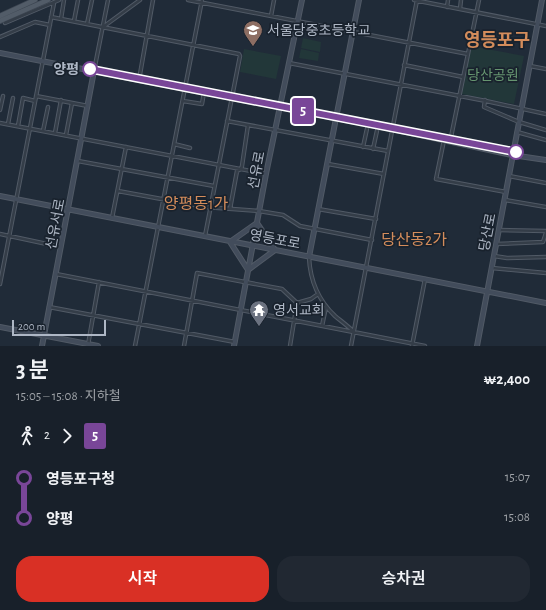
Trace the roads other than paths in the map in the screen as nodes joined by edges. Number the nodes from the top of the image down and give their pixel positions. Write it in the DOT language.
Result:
graph roads {
  1 [pos="35,0"];
  2 [pos="48,0"];
  3 [pos="59,0"];
  4 [pos="64,0"];
  5 [pos="78,0"];
  6 [pos="92,0"];
  7 [pos="108,0"];
  8 [pos="140,0"];
  9 [pos="153,0"];
  10 [pos="188,0"];
  11 [pos="274,0"];
  12 [pos="302,0"];
  13 [pos="359,0"];
  14 [pos="415,0"];
  15 [pos="448,0"];
  16 [pos="461,0"];
  17 [pos="479,0"];
  18 [pos="542,0"];
  19 [pos="202,1"];
  20 [pos="54,3"];
  21 [pos="447,7"];
  22 [pos="460,9"];
  23 [pos="476,12"];
  24 [pos="0,16"];
  25 [pos="271,16"];
  26 [pos="51,17"];
  27 [pos="61,19"];
  28 [pos="0,21"];
  29 [pos="74,21"];
  30 [pos="298,22"];
  31 [pos="5,23"];
  32 [pos="87,24"];
  33 [pos="537,24"];
  34 [pos="50,25"];
  35 [pos="546,26"];
  36 [pos="103,27"];
  37 [pos="353,32"];
  38 [pos="0,36"];
  39 [pos="147,36"];
  40 [pos="408,43"];
  41 [pos="194,44"];
  42 [pos="0,53"];
  43 [pos="468,54"];
  44 [pos="42,61"];
  45 [pos="289,63"];
  46 [pos="404,65"];
  47 [pos="530,66"];
  48 [pos="546,69"];
  49 [pos="94,71"];
  50 [pos="346,74"];
  51 [pos="463,77"];
  52 [pos="139,80"];
  53 [pos="401,84"];
  54 [pos="185,89"];
  55 [pos="204,92"];
  56 [pos="3,96"];
  57 [pos="36,96"];
  58 [pos="460,96"];
  59 [pos="13,98"];
  60 [pos="231,98"];
  61 [pos="61,100"];
  62 [pos="485,100"];
  63 [pos="35,101"];
  64 [pos="183,101"];
  65 [pos="72,102"];
  66 [pos="88,106"];
  67 [pos="48,107"];
  68 [pos="280,107"];
  69 [pos="522,108"];
  70 [pos="0,110"];
  71 [pos="546,114"];
  72 [pos="337,118"];
  73 [pos="227,121"];
  74 [pos="519,122"];
  75 [pos="0,123"];
  76 [pos="8,124"];
  77 [pos="368,124"];
  78 [pos="248,125"];
  79 [pos="18,126"];
  80 [pos="378,126"];
  81 [pos="30,128"];
  82 [pos="392,128"];
  83 [pos="275,130"];
  84 [pos="546,130"];
  85 [pos="43,131"];
  86 [pos="517,131"];
  87 [pos="55,133"];
  88 [pos="66,135"];
  89 [pos="82,138"];
  90 [pos="444,140"];
  91 [pos="546,140"];
  92 [pos="332,141"];
  93 [pos="450,142"];
  94 [pos="174,144"];
  95 [pos="126,147"];
  96 [pos="363,147"];
  97 [pos="190,148"];
  98 [pos="374,148"];
  99 [pos="388,151"];
  100 [pos="512,155"];
  101 [pos="172,156"];
  102 [pos="546,160"];
  103 [pos="78,161"];
  104 [pos="218,164"];
  105 [pos="328,164"];
  106 [pos="241,169"];
  107 [pos="122,170"];
  108 [pos="266,174"];
  109 [pos="384,174"];
  110 [pos="508,176"];
  111 [pos="168,177"];
  112 [pos="546,183"];
  113 [pos="214,186"];
  114 [pos="118,191"];
  115 [pos="506,192"];
  116 [pos="0,196"];
  117 [pos="17,199"];
  118 [pos="164,200"];
  119 [pos="504,200"];
  120 [pos="546,207"];
  121 [pos="210,208"];
  122 [pos="230,209"];
  123 [pos="318,209"];
  124 [pos="69,210"];
  125 [pos="259,211"];
  126 [pos="112,218"];
  127 [pos="376,219"];
  128 [pos="257,223"];
  129 [pos="158,227"];
  130 [pos="314,229"];
  131 [pos="498,230"];
  132 [pos="546,232"];
  133 [pos="0,234"];
  134 [pos="205,236"];
  135 [pos="10,237"];
  136 [pos="372,240"];
  137 [pos="230,242"];
  138 [pos="496,244"];
  139 [pos="253,246"];
  140 [pos="61,247"];
  141 [pos="276,250"];
  142 [pos="494,256"];
  143 [pos="309,257"];
  144 [pos="546,257"];
  145 [pos="367,268"];
  146 [pos="491,268"];
  147 [pos="248,270"];
  148 [pos="546,273"];
  149 [pos="56,274"];
  150 [pos="425,279"];
  151 [pos="99,282"];
  152 [pos="246,282"];
  153 [pos="0,284"];
  154 [pos="487,291"];
  155 [pos="146,292"];
  156 [pos="318,294"];
  157 [pos="192,300"];
  158 [pos="298,303"];
  159 [pos="546,303"];
  160 [pos="326,306"];
  161 [pos="50,307"];
  162 [pos="241,310"];
  163 [pos="94,316"];
  164 [pos="295,320"];
  165 [pos="140,324"];
  166 [pos="322,326"];
  167 [pos="0,327"];
  168 [pos="354,332"];
  169 [pos="186,333"];
  170 [pos="44,336"];
  171 [pos="234,344"];
  172 [pos="88,345"];
  173 [pos="412,345"];
  174 [pos="42,346"];
  175 [pos="98,346"];
  176 [pos="135,346"];
  177 [pos="184,346"];
  178 [pos="290,346"];
  179 [pos="351,346"];
  180 [pos="425,346"];
  181 [pos="477,346"];
  1 -- 24 [label="main road"];
  2 -- 28 [label="main road"];
  3 -- 20 [label="street"];
  4 -- 27 [label="street"];
  5 -- 29 [label="street"];
  6 -- 32 [label="street"];
  7 -- 36 [label="street, 선유서로"];
  8 -- 36 [label="street"];
  9 -- 39 [label="street"];
  10 -- 19 [label="street"];
  11 -- 25 [label="street"];
  12 -- 30 [label="main road, 선유로"];
  13 -- 37 [label="main road"];
  14 -- 21 [label="street"];
  14 -- 40 [label="street"];
  15 -- 21 [label="street"];
  16 -- 22 [label="street"];
  17 -- 23 [label="street"];
  18 -- 33 [label="main road, 당산로"];
  19 -- 25 [label="street"];
  19 -- 41 [label="street"];
  20 -- 26 [label="street"];
  20 -- 31 [label="street"];
  21 -- 22 [label="street"];
  22 -- 23 [label="street"];
  23 -- 33 [label="street"];
  23 -- 43 [label="street"];
  25 -- 30 [label="street"];
  26 -- 27 [label="street"];
  26 -- 34 [label="street"];
  27 -- 29 [label="street"];
  29 -- 32 [label="street"];
  30 -- 37 [label="street"];
  30 -- 45 [label="main road, 선유로"];
  32 -- 36 [label="street"];
  33 -- 35 [label="street"];
  33 -- 47 [label="main road, 당산로"];
  34 -- 38 [label="street"];
  34 -- 44 [label="street"];
  36 -- 39 [label="street"];
  36 -- 49 [label="street, 선유서로"];
  37 -- 40 [label="street"];
  37 -- 50 [label="main road"];
  39 -- 41 [label="street"];
  39 -- 52 [label="street"];
  40 -- 43 [label="street"];
  40 -- 46 [label="street"];
  41 -- 54 [label="street"];
  41 -- 60 [label="street"];
  42 -- 44 [label="main road"];
  43 -- 51 [label="street"];
  44 -- 49 [label="main road"];
  44 -- 57 [label="street"];
  45 -- 50 [label="street"];
  45 -- 68 [label="main road, 선유로"];
  46 -- 51 [label="street"];
  46 -- 53 [label="street"];
  47 -- 48 [label="street"];
  47 -- 69 [label="main road, 당산로"];
  49 -- 52 [label="main road"];
  49 -- 66 [label="main road, 선유서로"];
  50 -- 53 [label="street"];
  50 -- 72 [label="main road"];
  51 -- 58 [label="street"];
  52 -- 54 [label="main road"];
  53 -- 58 [label="street"];
  53 -- 82 [label="street"];
  54 -- 55 [label="main road"];
  54 -- 64 [label="street"];
  55 -- 60 [label="main road"];
  55 -- 64 [label="street"];
  56 -- 70 [label="street"];
  57 -- 61 [label="street"];
  57 -- 63 [label="street"];
  58 -- 62 [label="street"];
  58 -- 93 [label="street"];
  59 -- 76 [label="street"];
  60 -- 68 [label="main road"];
  60 -- 73 [label="street"];
  61 -- 65 [label="street"];
  61 -- 87 [label="street"];
  62 -- 69 [label="street"];
  62 -- 74 [label="street"];
  63 -- 79 [label="street"];
  63 -- 81 [label="street"];
  64 -- 94 [label="street"];
  65 -- 66 [label="street"];
  65 -- 88 [label="street"];
  66 -- 89 [label="main road, 선유서로"];
  67 -- 85 [label="street"];
  68 -- 72 [label="main road"];
  68 -- 83 [label="main road, 선유로"];
  69 -- 71 [label="street"];
  69 -- 74 [label="main road, 당산로"];
  72 -- 77 [label="main road"];
  72 -- 92 [label="main road"];
  73 -- 78 [label="street"];
  73 -- 104 [label="street"];
  74 -- 84 [label="street"];
  74 -- 86 [label="main road, 당산로"];
  75 -- 76 [label="street"];
  76 -- 79 [label="street"];
  77 -- 80 [label="main road"];
  77 -- 96 [label="street"];
  78 -- 83 [label="street"];
  78 -- 106 [label="street"];
  79 -- 81 [label="street"];
  80 -- 82 [label="main road"];
  80 -- 98 [label="street"];
  81 -- 85 [label="street"];
  81 -- 117 [label="street"];
  82 -- 90 [label="main road"];
  82 -- 99 [label="street"];
  83 -- 92 [label="street"];
  83 -- 108 [label="main road, 선유로"];
  85 -- 87 [label="street"];
  86 -- 91 [label="street"];
  86 -- 100 [label="main road, 당산로"];
  87 -- 88 [label="street"];
  88 -- 89 [label="street"];
  89 -- 95 [label="street"];
  89 -- 103 [label="main road, 선유서로"];
  90 -- 93 [label="main road"];
  90 -- 115 [label="street"];
  92 -- 96 [label="street"];
  92 -- 105 [label="main road"];
  93 -- 100 [label="main road"];
  94 -- 97 [label="street"];
  94 -- 101 [label="street"];
  95 -- 101 [label="street"];
  95 -- 107 [label="street"];
  96 -- 98 [label="street"];
  98 -- 99 [label="street"];
  99 -- 109 [label="street"];
  100 -- 102 [label="main road"];
  100 -- 110 [label="main road, 당산로"];
  101 -- 104 [label="street"];
  101 -- 111 [label="street"];
  103 -- 107 [label="street"];
  103 -- 124 [label="main road, 선유서로"];
  104 -- 106 [label="street"];
  104 -- 113 [label="street"];
  105 -- 109 [label="street"];
  105 -- 123 [label="main road"];
  106 -- 108 [label="street"];
  106 -- 122 [label="street"];
  107 -- 111 [label="street"];
  107 -- 114 [label="street"];
  108 -- 125 [label="main road, 선유로"];
  109 -- 127 [label="street"];
  110 -- 112 [label="street"];
  110 -- 115 [label="main road, 당산로"];
  111 -- 113 [label="street"];
  111 -- 118 [label="street"];
  113 -- 121 [label="street"];
  114 -- 118 [label="street"];
  114 -- 126 [label="street"];
  115 -- 119 [label="main road, 당산로"];
  116 -- 117 [label="main road, 영등포로"];
  117 -- 124 [label="main road, 영등포로"];
  117 -- 135 [label="street"];
  118 -- 121 [label="street"];
  118 -- 129 [label="street"];
  119 -- 120 [label="street"];
  119 -- 131 [label="main road, 당산로"];
  121 -- 122 [label="street"];
  121 -- 134 [label="street"];
  122 -- 125 [label="street"];
  123 -- 127 [label="street"];
  123 -- 130 [label="main road"];
  124 -- 126 [label="main road, 영등포로"];
  124 -- 140 [label="main road, 선유서로"];
  125 -- 128 [label="main road, 선유로"];
  125 -- 130 [label="street"];
  126 -- 129 [label="main road, 영등포로"];
  127 -- 136 [label="street"];
  128 -- 137 [label="main road"];
  128 -- 139 [label="main road, 선유로"];
  128 -- 141 [label="main road"];
  129 -- 134 [label="main road, 영등포로"];
  129 -- 155 [label="street"];
  130 -- 136 [label="street"];
  130 -- 143 [label="main road"];
  131 -- 132 [label="street"];
  131 -- 138 [label="main road, 당산로"];
  132 -- 138 [label="street"];
  133 -- 135 [label="street"];
  134 -- 137 [label="main road, 영등포로"];
  135 -- 140 [label="street"];
  135 -- 153 [label="street"];
  136 -- 145 [label="street"];
  137 -- 139 [label="main road, 영등포로"];
  137 -- 147 [label="main road"];
  138 -- 142 [label="main road, 당산로"];
  139 -- 141 [label="main road, 영등포로"];
  139 -- 147 [label="main road, 선유로"];
  140 -- 149 [label="main road, 선유서로"];
  141 -- 143 [label="main road, 영등포로"];
  141 -- 147 [label="main road"];
  142 -- 144 [label="street"];
  142 -- 146 [label="main road, 당산로"];
  143 -- 145 [label="main road, 영등포로"];
  143 -- 156 [label="street"];
  145 -- 150 [label="main road, 영등포로"];
  145 -- 168 [label="street"];
  146 -- 148 [label="street"];
  146 -- 154 [label="main road, 당산로"];
  147 -- 152 [label="main road, 선유로"];
  149 -- 151 [label="street"];
  149 -- 161 [label="main road, 선유서로"];
  150 -- 154 [label="main road, 영등포로"];
  150 -- 173 [label="street"];
  151 -- 155 [label="street"];
  151 -- 163 [label="street"];
  152 -- 157 [label="street"];
  152 -- 158 [label="street"];
  152 -- 162 [label="main road, 선유로"];
  154 -- 159 [label="main road, 영등포로"];
  154 -- 181 [label="main road, 당산로"];
  155 -- 157 [label="street"];
  155 -- 165 [label="street"];
  156 -- 158 [label="street"];
  156 -- 160 [label="street"];
  157 -- 162 [label="street"];
  157 -- 169 [label="street"];
  158 -- 164 [label="street"];
  160 -- 166 [label="street"];
  160 -- 168 [label="street"];
  161 -- 163 [label="street"];
  161 -- 170 [label="main road, 선유서로"];
  162 -- 164 [label="street"];
  162 -- 171 [label="main road, 선유로"];
  163 -- 165 [label="street"];
  163 -- 172 [label="street"];
  164 -- 166 [label="street"];
  164 -- 178 [label="street"];
  165 -- 169 [label="street"];
  165 -- 176 [label="street"];
  166 -- 168 [label="street"];
  167 -- 170 [label="main road"];
  168 -- 173 [label="street"];
  168 -- 179 [label="street"];
  169 -- 171 [label="street"];
  169 -- 177 [label="street"];
  170 -- 172 [label="main road"];
  170 -- 174 [label="main road, 선유서로"];
  172 -- 175 [label="main road"];
  173 -- 180 [label="street"];
}
